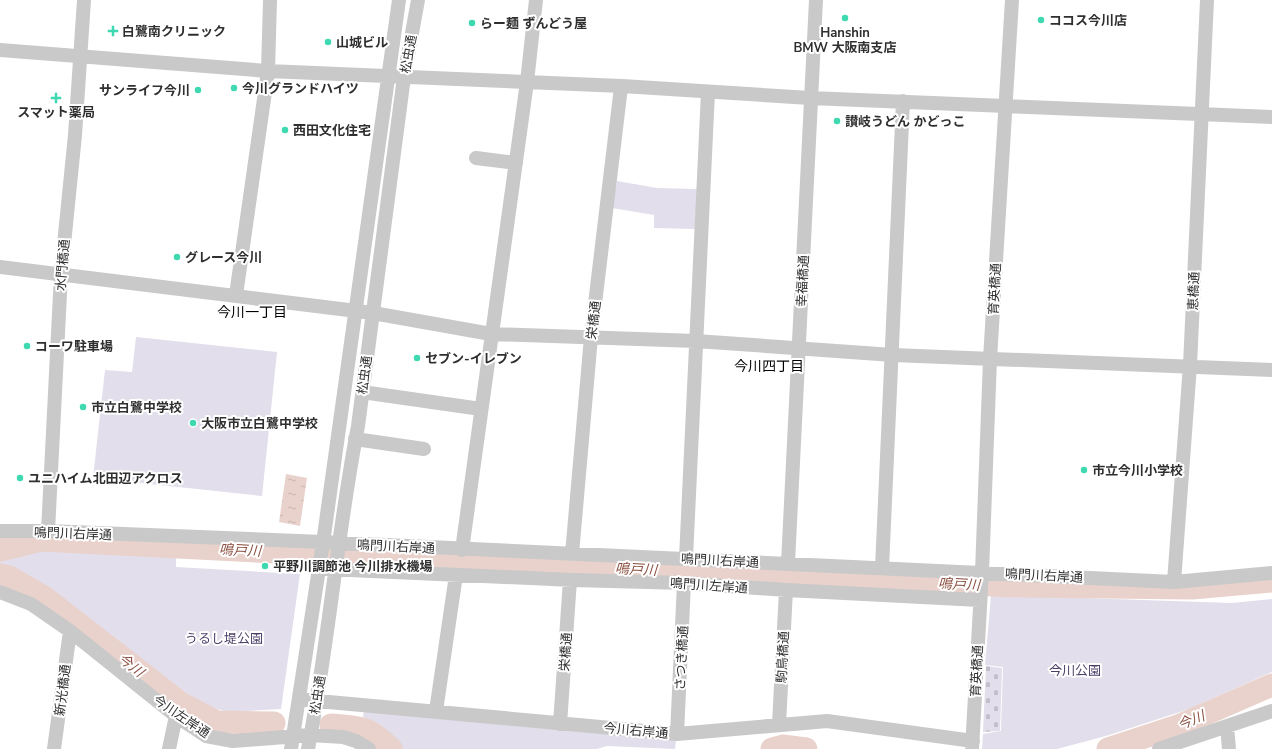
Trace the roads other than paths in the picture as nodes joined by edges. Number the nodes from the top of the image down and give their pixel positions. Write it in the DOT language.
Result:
graph roads {
  1 [pos="84,0"];
  2 [pos="270,0"];
  3 [pos="399,0"];
  4 [pos="418,0"];
  5 [pos="536,0"];
  6 [pos="816,0"];
  7 [pos="1012,0"];
  8 [pos="1207,0"];
  9 [pos="0,50"];
  10 [pos="80,55"];
  11 [pos="268,71"];
  12 [pos="387,76"];
  13 [pos="404,77"];
  14 [pos="527,82"];
  15 [pos="621,87"];
  16 [pos="708,92"];
  17 [pos="810,98"];
  18 [pos="904,101"];
  19 [pos="1005,106"];
  20 [pos="1201,113"];
  21 [pos="1272,117"];
  22 [pos="476,158"];
  23 [pos="516,163"];
  24 [pos="0,267"];
  25 [pos="61,274"];
  26 [pos="236,295"];
  27 [pos="356,311"];
  28 [pos="373,313"];
  29 [pos="491,334"];
  30 [pos="591,337"];
  31 [pos="696,342"];
  32 [pos="799,350"];
  33 [pos="893,355"];
  34 [pos="990,359"];
  35 [pos="1190,365"];
  36 [pos="1272,370"];
  37 [pos="362,392"];
  38 [pos="481,409"];
  39 [pos="355,439"];
  40 [pos="424,449"];
  41 [pos="0,531"];
  42 [pos="48,531"];
  43 [pos="323,543"];
  44 [pos="339,544"];
  45 [pos="462,550"];
  46 [pos="572,554"];
  47 [pos="686,558"];
  48 [pos="788,563"];
  49 [pos="882,568"];
  50 [pos="319,569"];
  51 [pos="336,569"];
  52 [pos="1272,573"];
  53 [pos="456,575"];
  54 [pos="982,575"];
  55 [pos="570,580"];
  56 [pos="1174,582"];
  57 [pos="684,583"];
  58 [pos="786,590"];
  59 [pos="0,592"];
  60 [pos="980,597"];
  61 [pos="70,631"];
  62 [pos="299,700"];
  63 [pos="316,702"];
  64 [pos="1272,711"];
  65 [pos="436,712"];
  66 [pos="176,716"];
  67 [pos="560,724"];
  68 [pos="778,724"];
  69 [pos="1227,726"];
  70 [pos="677,734"];
  71 [pos="309,742"];
  72 [pos="292,743"];
  73 [pos="973,745"];
  74 [pos="54,749"];
  75 [pos="169,749"];
  76 [pos="369,749"];
  77 [pos="1158,749"];
  78 [pos="1229,749"];
  1 -- 10 [label="street, 水門橋通"];
  2 -- 11 [label="street"];
  3 -- 12 [label="street, 松虫通"];
  4 -- 13 [label="street, 松虫通"];
  5 -- 14 [label="street"];
  6 -- 17 [label="street, 幸福橋通"];
  7 -- 19 [label="street, 育英橋通"];
  8 -- 20 [label="street, 恵橋通"];
  9 -- 10 [label="street"];
  10 -- 11 [label="street"];
  10 -- 25 [label="street, 水門橋通"];
  11 -- 12 [label="street"];
  11 -- 26 [label="street"];
  12 -- 13 [label="street"];
  12 -- 27 [label="street, 松虫通"];
  13 -- 14 [label="street"];
  13 -- 28 [label="street, 松虫通"];
  14 -- 15 [label="street"];
  14 -- 23 [label="street"];
  15 -- 16 [label="street"];
  15 -- 30 [label="street, 栄橋通"];
  16 -- 17 [label="street"];
  16 -- 31 [label="street"];
  17 -- 18 [label="street"];
  17 -- 32 [label="street, 幸福橋通"];
  18 -- 19 [label="street"];
  18 -- 33 [label="street"];
  19 -- 20 [label="street"];
  19 -- 34 [label="street, 育英橋通"];
  20 -- 21 [label="street"];
  20 -- 35 [label="street, 恵橋通"];
  22 -- 23 [label="street"];
  23 -- 29 [label="street"];
  24 -- 25 [label="street"];
  25 -- 26 [label="street"];
  25 -- 42 [label="street, 水門橋通"];
  26 -- 27 [label="street"];
  27 -- 28 [label="street"];
  27 -- 43 [label="street, 松虫通"];
  28 -- 29 [label="street"];
  28 -- 37 [label="street, 松虫通"];
  29 -- 30 [label="street"];
  29 -- 38 [label="street"];
  30 -- 31 [label="street"];
  30 -- 46 [label="street, 栄橋通"];
  31 -- 32 [label="street"];
  31 -- 47 [label="street"];
  32 -- 33 [label="street"];
  32 -- 48 [label="street, 幸福橋通"];
  33 -- 34 [label="street"];
  33 -- 49 [label="street"];
  34 -- 35 [label="street"];
  34 -- 54 [label="street, 育英橋通"];
  35 -- 36 [label="street"];
  35 -- 56 [label="street, 恵橋通"];
  37 -- 38 [label="street"];
  37 -- 39 [label="street, 松虫通"];
  38 -- 45 [label="street"];
  39 -- 40 [label="street"];
  39 -- 44 [label="street, 松虫通"];
  41 -- 42 [label="street, 鳴門川右岸通"];
  42 -- 43 [label="street, 鳴門川右岸通"];
  43 -- 44 [label="street, 鳴門川右岸通"];
  43 -- 50 [label="street, 松虫通"];
  44 -- 45 [label="street, 鳴門川右岸通"];
  44 -- 51 [label="street, 松虫通"];
  45 -- 46 [label="street, 鳴門川右岸通"];
  46 -- 47 [label="street, 鳴門川右岸通"];
  47 -- 48 [label="street, 鳴門川右岸通"];
  48 -- 49 [label="street, 鳴門川右岸通"];
  49 -- 54 [label="street, 鳴門川右岸通"];
  50 -- 51 [label="street, 鳴門川左岸通"];
  50 -- 62 [label="street, 松虫通"];
  51 -- 53 [label="street, 鳴門川左岸通"];
  51 -- 63 [label="street, 松虫通"];
  52 -- 56 [label="street, 鳴門川右岸通"];
  53 -- 55 [label="street, 鳴門川左岸通"];
  53 -- 65 [label="street"];
  54 -- 56 [label="street, 鳴門川右岸通"];
  54 -- 60 [label="street, 育英橋通"];
  55 -- 57 [label="street, 鳴門川左岸通"];
  55 -- 67 [label="street, 栄橋通"];
  57 -- 58 [label="street, 鳴門川左岸通"];
  57 -- 70 [label="street, さつき橋通"];
  58 -- 60 [label="street, 鳴門川左岸通"];
  58 -- 68 [label="street, 駒鳥橋通"];
  59 -- 61 [label="street, 今川左岸通"];
  60 -- 73 [label="street, 育英橋通"];
  61 -- 66 [label="street, 今川左岸通"];
  61 -- 74 [label="street, 新光橋通"];
  62 -- 63 [label="street, 今川右岸通"];
  62 -- 72 [label="street, 松虫通"];
  63 -- 65 [label="street, 今川右岸通"];
  63 -- 71 [label="street, 松虫通"];
  64 -- 69 [label="street"];
  65 -- 67 [label="street, 今川右岸通"];
  66 -- 72 [label="street, 今川左岸通"];
  66 -- 75 [label="street"];
  67 -- 70 [label="street, 今川右岸通"];
  68 -- 70 [label="street, 今川右岸通"];
  68 -- 73 [label="street, 今川右岸通"];
  69 -- 77 [label="street"];
  69 -- 78 [label="street"];
  71 -- 72 [label="street, 今川左岸通"];
  71 -- 76 [label="street, 今川左岸通"];
}
